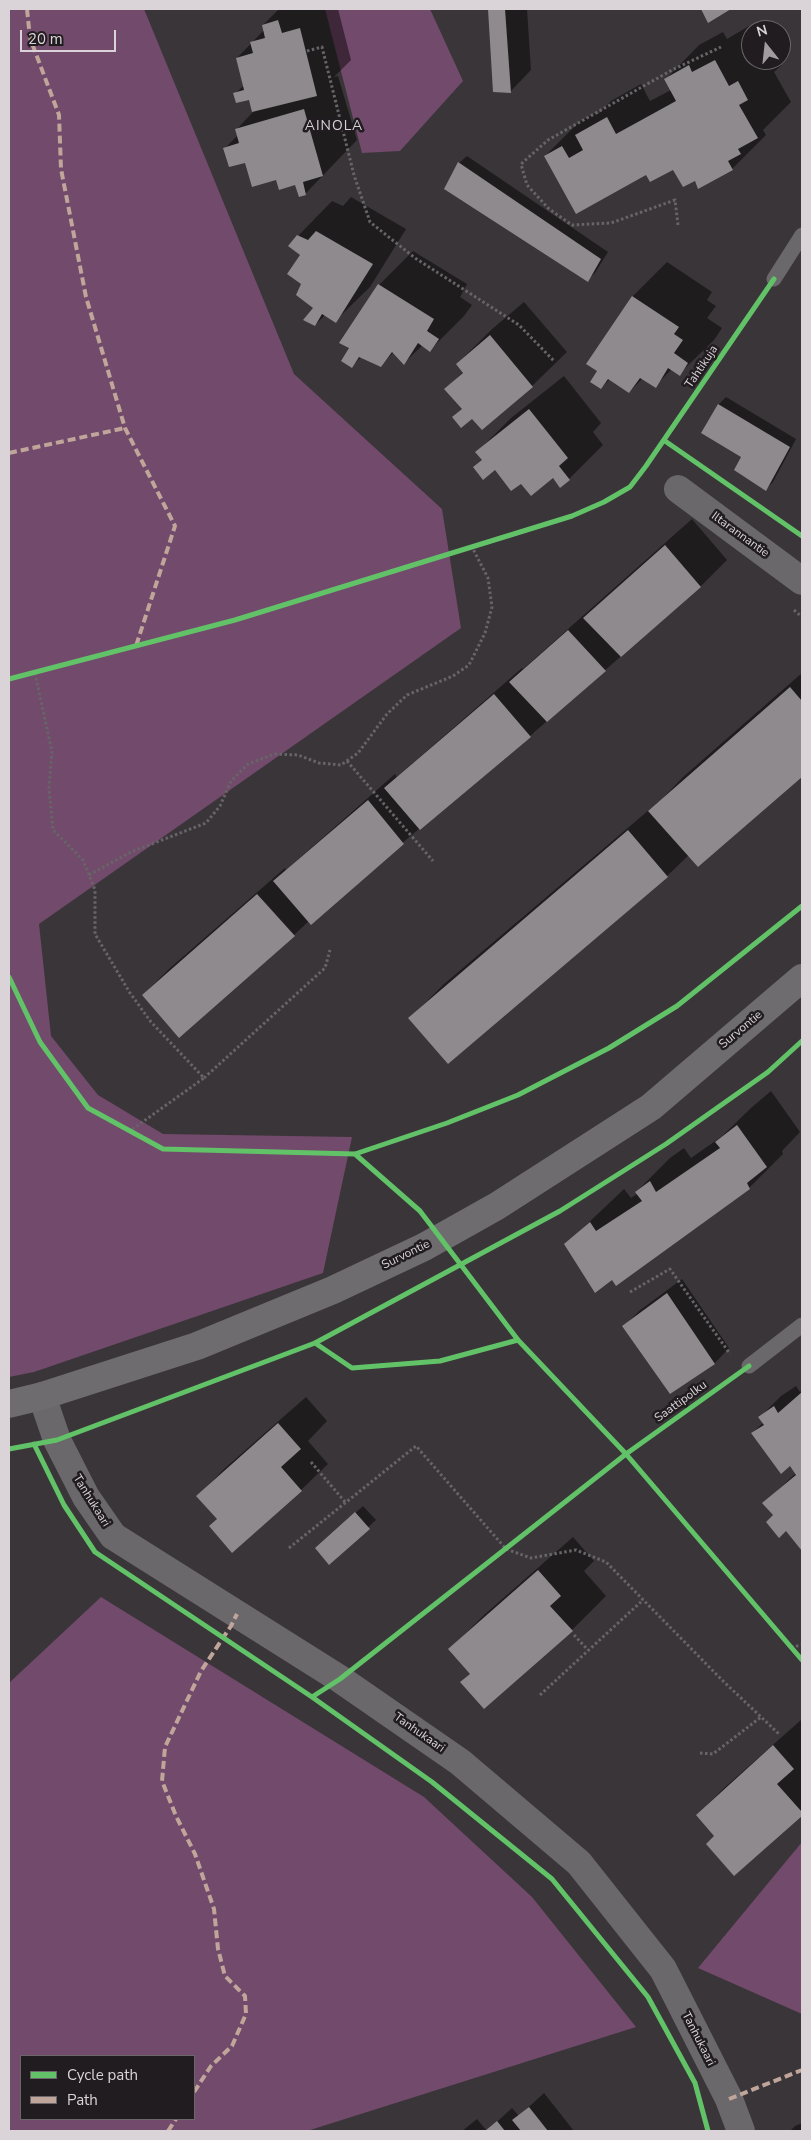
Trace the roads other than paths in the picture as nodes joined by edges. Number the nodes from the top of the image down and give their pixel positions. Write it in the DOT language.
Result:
graph roads {
  1 [pos="802,235"];
  2 [pos="774,279"];
  3 [pos="678,489"];
  4 [pos="802,581"];
  5 [pos="802,978"];
  6 [pos="802,1325"];
  7 [pos="745,1368"];
  8 [pos="42,1396"];
  9 [pos="9,1404"];
  10 [pos="741,2131"];
  1 -- 2 [label="lane"];
  3 -- 4 [label="street, Iltarannantie"];
  5 -- 8 [label="main road, Survontie"];
  6 -- 7 [label="lane"];
  8 -- 9 [label="main road, Survontie"];
  8 -- 10 [label="street, Tanhukaari"];
}
